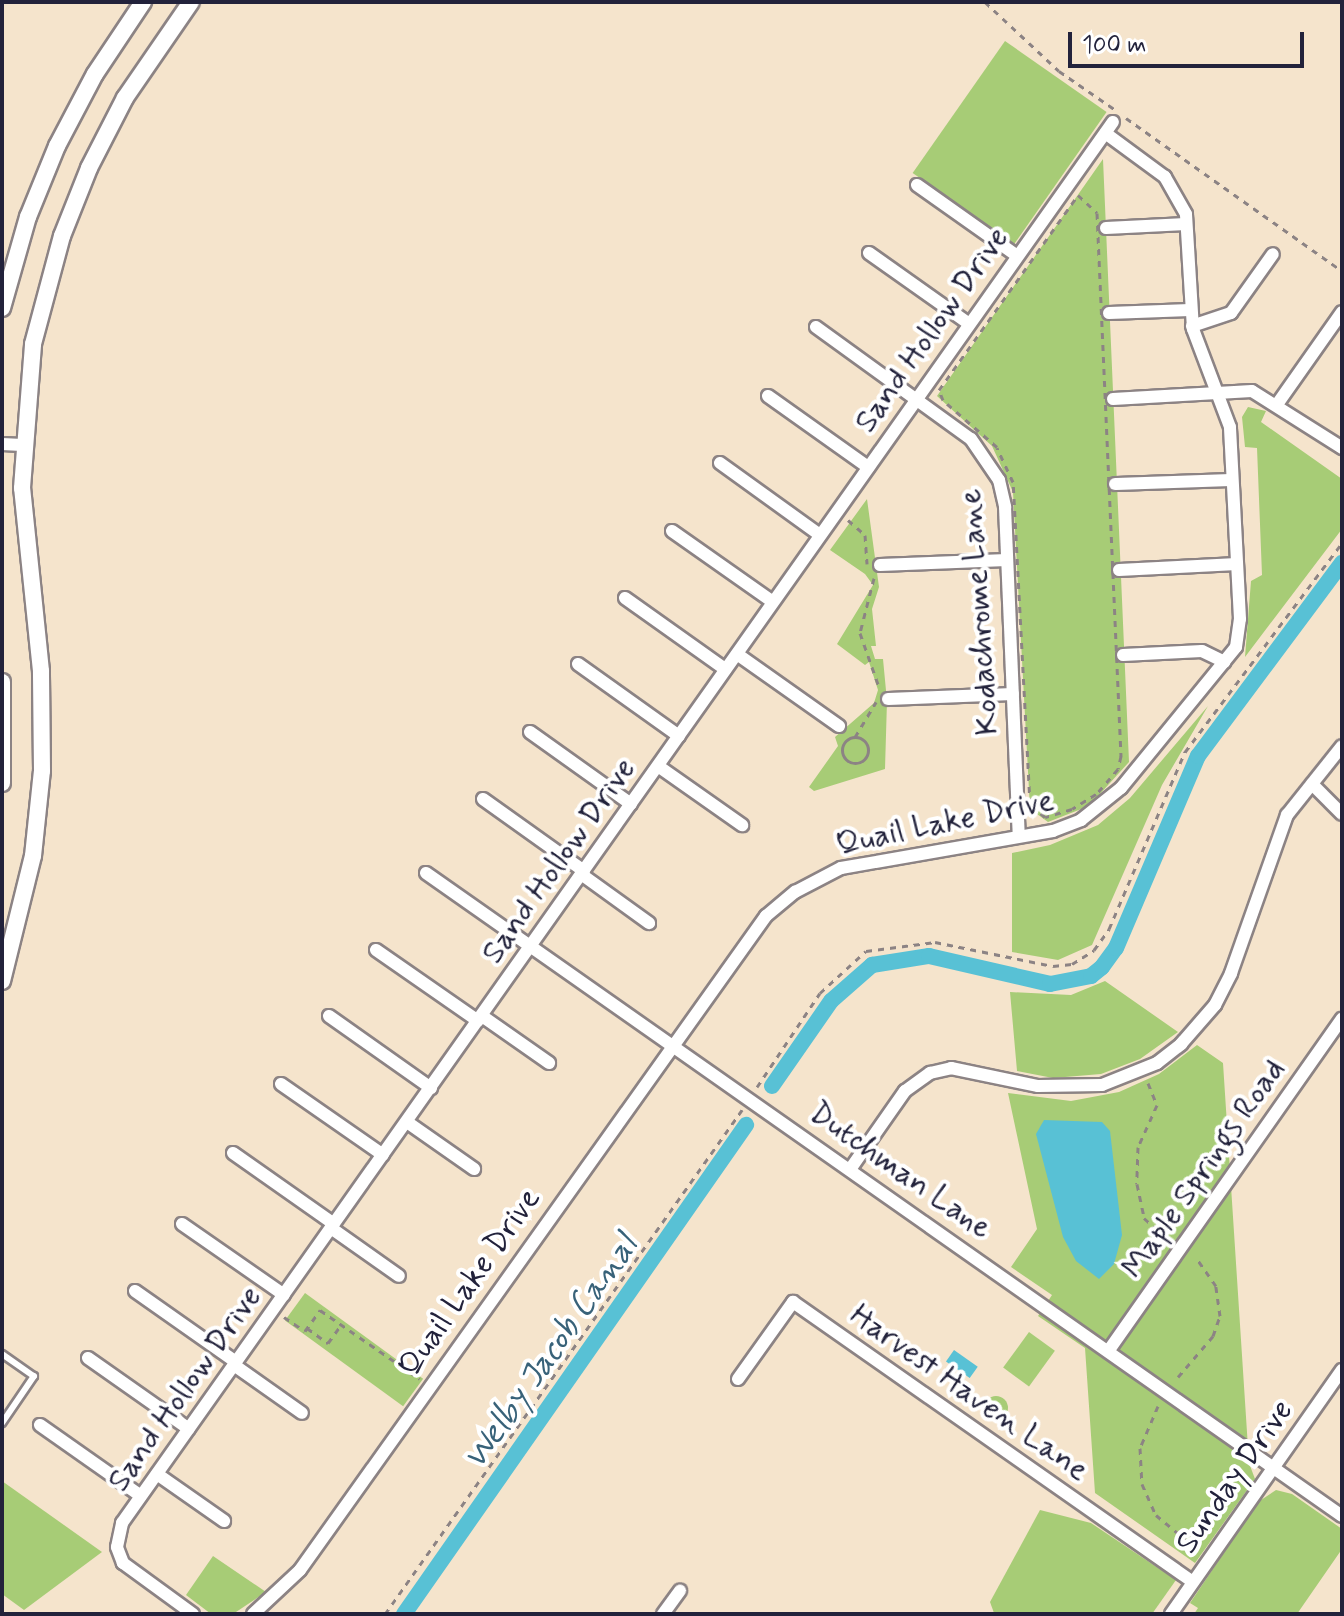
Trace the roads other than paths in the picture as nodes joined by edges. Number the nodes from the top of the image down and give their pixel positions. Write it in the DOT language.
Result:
graph roads {
  1 [pos="143,2"];
  2 [pos="191,2"];
  3 [pos="1109,128"];
  4 [pos="917,185"];
  5 [pos="1186,224"];
  6 [pos="1106,228"];
  7 [pos="869,253"];
  8 [pos="1273,254"];
  9 [pos="1016,255"];
  10 [pos="2,308"];
  11 [pos="1190,310"];
  12 [pos="1342,312"];
  13 [pos="1109,313"];
  14 [pos="968,323"];
  15 [pos="1192,326"];
  16 [pos="816,327"];
  17 [pos="1221,394"];
  18 [pos="768,396"];
  19 [pos="916,397"];
  20 [pos="1113,399"];
  21 [pos="1278,403"];
  22 [pos="2,444"];
  23 [pos="22,445"];
  24 [pos="1342,448"];
  25 [pos="720,463"];
  26 [pos="868,467"];
  27 [pos="1232,480"];
  28 [pos="1115,484"];
  29 [pos="672,531"];
  30 [pos="820,535"];
  31 [pos="1007,560"];
  32 [pos="1237,564"];
  33 [pos="880,565"];
  34 [pos="1119,570"];
  35 [pos="625,598"];
  36 [pos="773,602"];
  37 [pos="737,654"];
  38 [pos="1123,655"];
  39 [pos="1225,662"];
  40 [pos="578,664"];
  41 [pos="725,669"];
  42 [pos="2,682"];
  43 [pos="1013,694"];
  44 [pos="888,699"];
  45 [pos="839,726"];
  46 [pos="530,732"];
  47 [pos="679,736"];
  48 [pos="1342,746"];
  49 [pos="658,766"];
  50 [pos="2,783"];
  51 [pos="1312,784"];
  52 [pos="483,799"];
  53 [pos="631,804"];
  54 [pos="1342,814"];
  55 [pos="742,825"];
  56 [pos="1019,836"];
  57 [pos="583,872"];
  58 [pos="426,873"];
  59 [pos="649,923"];
  60 [pos="531,946"];
  61 [pos="376,950"];
  62 [pos="2,981"];
  63 [pos="329,1016"];
  64 [pos="480,1018"];
  65 [pos="1342,1019"];
  66 [pos="672,1043"];
  67 [pos="549,1063"];
  68 [pos="281,1084"];
  69 [pos="431,1088"];
  70 [pos="407,1122"];
  71 [pos="233,1153"];
  72 [pos="383,1155"];
  73 [pos="851,1168"];
  74 [pos="474,1169"];
  75 [pos="182,1224"];
  76 [pos="333,1226"];
  77 [pos="399,1276"];
  78 [pos="135,1291"];
  79 [pos="284,1295"];
  80 [pos="1109,1350"];
  81 [pos="2,1354"];
  82 [pos="88,1358"];
  83 [pos="235,1363"];
  84 [pos="1342,1370"];
  85 [pos="738,1379"];
  86 [pos="302,1413"];
  87 [pos="2,1423"];
  88 [pos="40,1425"];
  89 [pos="189,1429"];
  90 [pos="1273,1468"];
  91 [pos="157,1474"];
  92 [pos="141,1496"];
  93 [pos="1342,1516"];
  94 [pos="224,1521"];
  95 [pos="1193,1582"];
  96 [pos="680,1591"];
  97 [pos="193,1614"];
  98 [pos="253,1614"];
  99 [pos="663,1614"];
  100 [pos="1171,1614"];
  1 -- 10 [label="street"];
  2 -- 23 [label="street"];
  3 -- 5 [label="street, Quail Lake Drive"];
  3 -- 9 [label="street, Sand Hollow Drive"];
  4 -- 9 [label="street"];
  5 -- 6 [label="street"];
  5 -- 11 [label="street, Quail Lake Drive"];
  7 -- 14 [label="street"];
  8 -- 15 [label="street"];
  9 -- 14 [label="street, Sand Hollow Drive"];
  11 -- 13 [label="street"];
  11 -- 15 [label="street, Quail Lake Drive"];
  12 -- 21 [label="street"];
  14 -- 19 [label="street, Sand Hollow Drive"];
  15 -- 17 [label="street, Quail Lake Drive"];
  16 -- 19 [label="street, Kodachrome Lane"];
  17 -- 20 [label="street"];
  17 -- 21 [label="street"];
  17 -- 27 [label="street, Quail Lake Drive"];
  18 -- 26 [label="street"];
  19 -- 26 [label="street, Sand Hollow Drive"];
  19 -- 31 [label="street, Kodachrome Lane"];
  21 -- 24 [label="street"];
  22 -- 23 [label="street"];
  23 -- 62 [label="street"];
  25 -- 30 [label="street"];
  26 -- 30 [label="street, Sand Hollow Drive"];
  27 -- 28 [label="street"];
  27 -- 32 [label="street, Quail Lake Drive"];
  29 -- 36 [label="street"];
  30 -- 36 [label="street, Sand Hollow Drive"];
  31 -- 33 [label="street"];
  31 -- 43 [label="street, Kodachrome Lane"];
  32 -- 34 [label="street"];
  32 -- 39 [label="street, Quail Lake Drive"];
  35 -- 41 [label="street"];
  36 -- 37 [label="street, Sand Hollow Drive"];
  37 -- 41 [label="street, Sand Hollow Drive"];
  37 -- 45 [label="street"];
  38 -- 39 [label="street"];
  39 -- 56 [label="street, Quail Lake Drive"];
  40 -- 47 [label="street"];
  41 -- 47 [label="street, Sand Hollow Drive"];
  42 -- 50 [label="street"];
  43 -- 44 [label="street"];
  43 -- 56 [label="street, Kodachrome Lane"];
  46 -- 53 [label="street"];
  47 -- 49 [label="street, Sand Hollow Drive"];
  48 -- 51 [label="street"];
  49 -- 53 [label="street, Sand Hollow Drive"];
  49 -- 55 [label="street"];
  51 -- 54 [label="street"];
  51 -- 73 [label="street"];
  52 -- 57 [label="street"];
  53 -- 57 [label="street, Sand Hollow Drive"];
  56 -- 66 [label="street, Quail Lake Drive"];
  57 -- 59 [label="street"];
  57 -- 60 [label="street, Sand Hollow Drive"];
  58 -- 60 [label="street, Dutchman Lane"];
  60 -- 64 [label="street, Sand Hollow Drive"];
  60 -- 66 [label="street, Dutchman Lane"];
  61 -- 64 [label="street"];
  63 -- 69 [label="street"];
  64 -- 67 [label="street"];
  64 -- 69 [label="street, Sand Hollow Drive"];
  65 -- 80 [label="street, Maple Springs Road"];
  66 -- 73 [label="street, Dutchman Lane"];
  66 -- 98 [label="street, Quail Lake Drive"];
  68 -- 72 [label="street"];
  69 -- 70 [label="street, Sand Hollow Drive"];
  70 -- 72 [label="street, Sand Hollow Drive"];
  70 -- 74 [label="street"];
  71 -- 76 [label="street"];
  72 -- 76 [label="street, Sand Hollow Drive"];
  73 -- 80 [label="street, Dutchman Lane"];
  75 -- 79 [label="street"];
  76 -- 77 [label="street"];
  76 -- 79 [label="street, Sand Hollow Drive"];
  78 -- 83 [label="street"];
  79 -- 83 [label="street, Sand Hollow Drive"];
  80 -- 90 [label="street, Dutchman Lane"];
  81 -- 87 [label="lane"];
  82 -- 89 [label="street"];
  83 -- 86 [label="street"];
  83 -- 89 [label="street, Sand Hollow Drive"];
  84 -- 90 [label="street, Sunday Drive"];
  85 -- 95 [label="street, Harvest Haven Lane"];
  88 -- 92 [label="street"];
  89 -- 91 [label="street, Sand Hollow Drive"];
  90 -- 93 [label="street, Dutchman Lane"];
  90 -- 95 [label="street, Sunday Drive"];
  91 -- 92 [label="street, Sand Hollow Drive"];
  91 -- 94 [label="street"];
  92 -- 97 [label="street, Sand Hollow Drive"];
  95 -- 100 [label="street, Sunday Drive"];
  96 -- 99 [label="street"];
}
